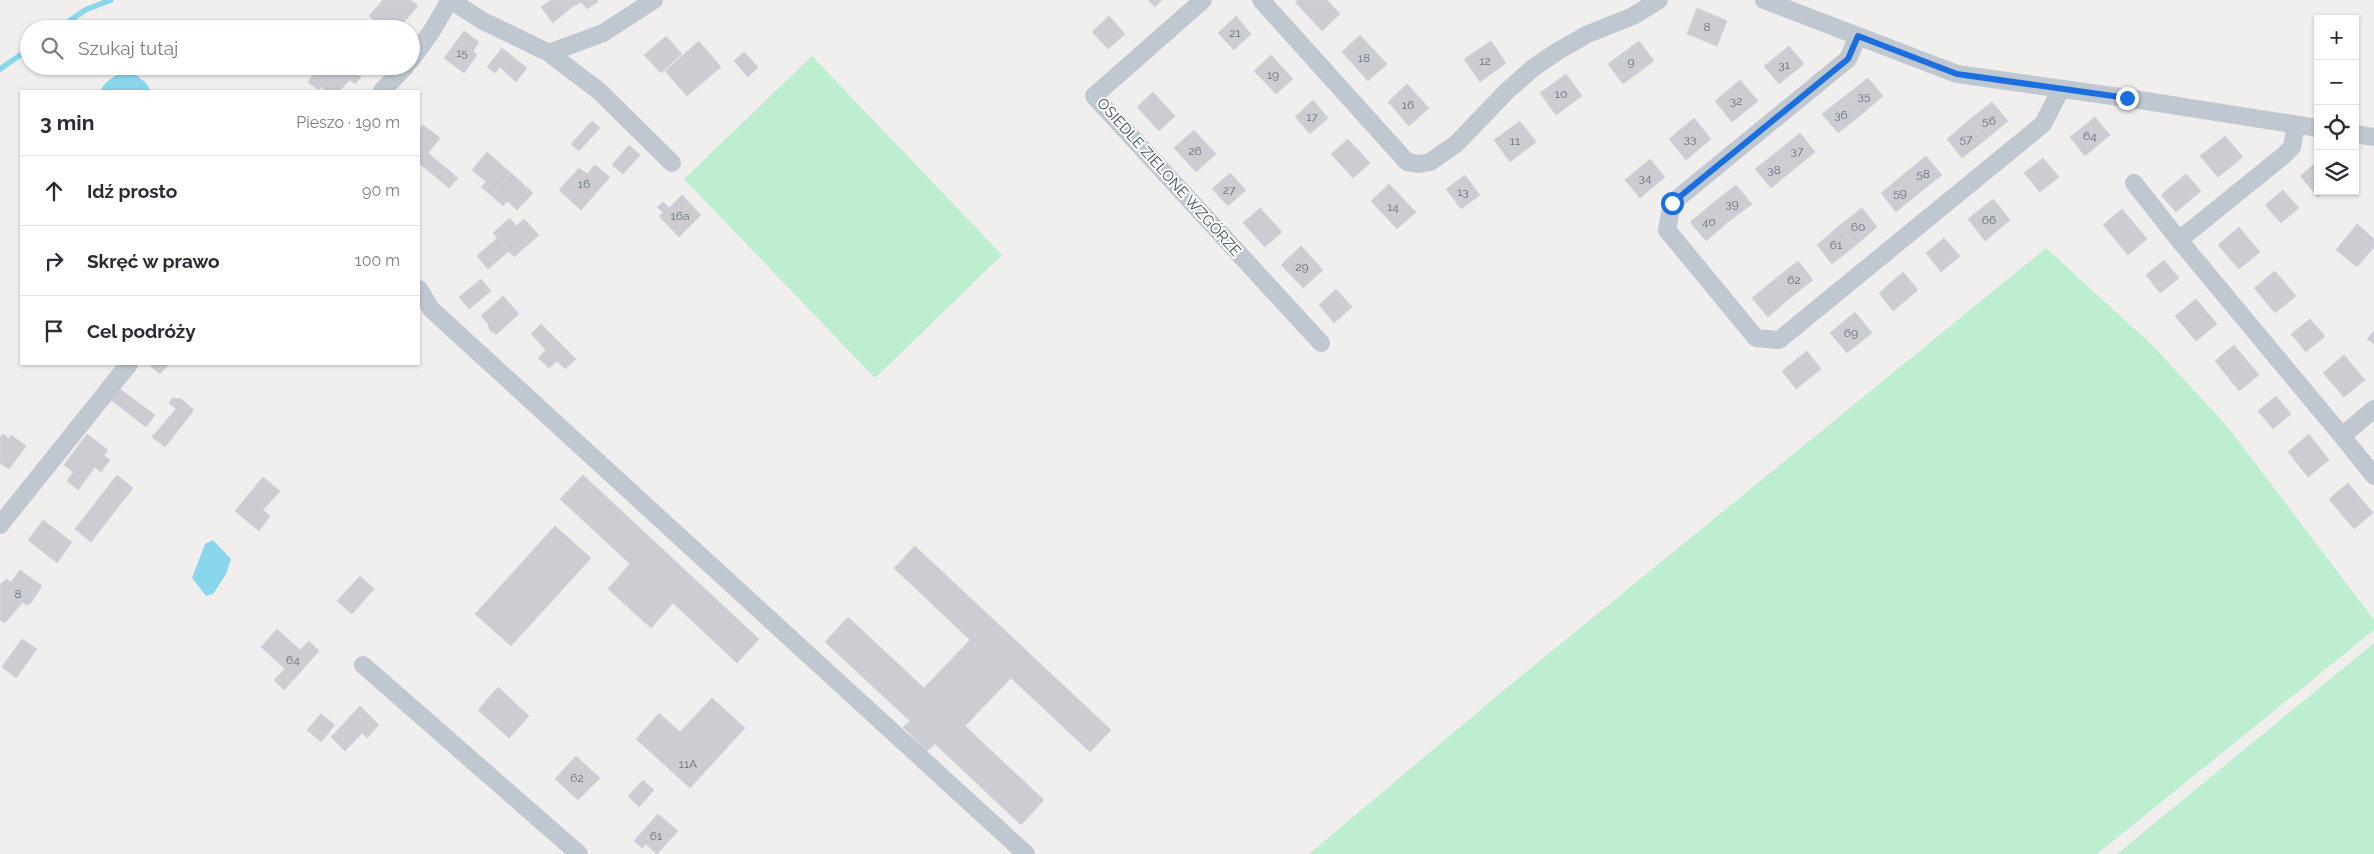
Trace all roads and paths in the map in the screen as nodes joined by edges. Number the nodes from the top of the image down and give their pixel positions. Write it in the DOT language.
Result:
graph roads {
  1 [pos="450,0"];
  2 [pos="654,0"];
  3 [pos="1203,0"];
  4 [pos="1261,0"];
  5 [pos="1659,0"];
  6 [pos="1764,0"];
  7 [pos="1858,36"];
  8 [pos="420,47"];
  9 [pos="549,53"];
  10 [pos="397,75"];
  11 [pos="2061,89"];
  12 [pos="383,90"];
  13 [pos="2296,125"];
  14 [pos="2314,127"];
  15 [pos="2359,135"];
  16 [pos="2374,137"];
  17 [pos="672,163"];
  18 [pos="2134,183"];
  19 [pos="2179,240"];
  20 [pos="420,291"];
  21 [pos="1321,343"];
  22 [pos="128,365"];
  23 [pos="2374,409"];
  24 [pos="2342,436"];
  25 [pos="2374,476"];
  26 [pos="0,525"];
  27 [pos="363,665"];
  28 [pos="579,854"];
  29 [pos="1026,854"];
  1 -- 8 [label="street"];
  1 -- 9 [label="street"];
  2 -- 9 [label="street"];
  3 -- 21 [label="street, OSIEDLE ZIELONE WZGÓRZE"];
  4 -- 5 [label="street"];
  6 -- 7 [label="street"];
  7 -- 11 [label="street"];
  7 -- 11 [label="street"];
  9 -- 17 [label="street"];
  10 -- 12 [label="street"];
  11 -- 13 [label="street"];
  13 -- 14 [label="street"];
  13 -- 19 [label="street"];
  15 -- 16 [label="street"];
  18 -- 19 [label="street"];
  19 -- 24 [label="street"];
  20 -- 29 [label="street"];
  22 -- 26 [label="street"];
  23 -- 24 [label="street"];
  24 -- 25 [label="street"];
  27 -- 28 [label="street"];
}
